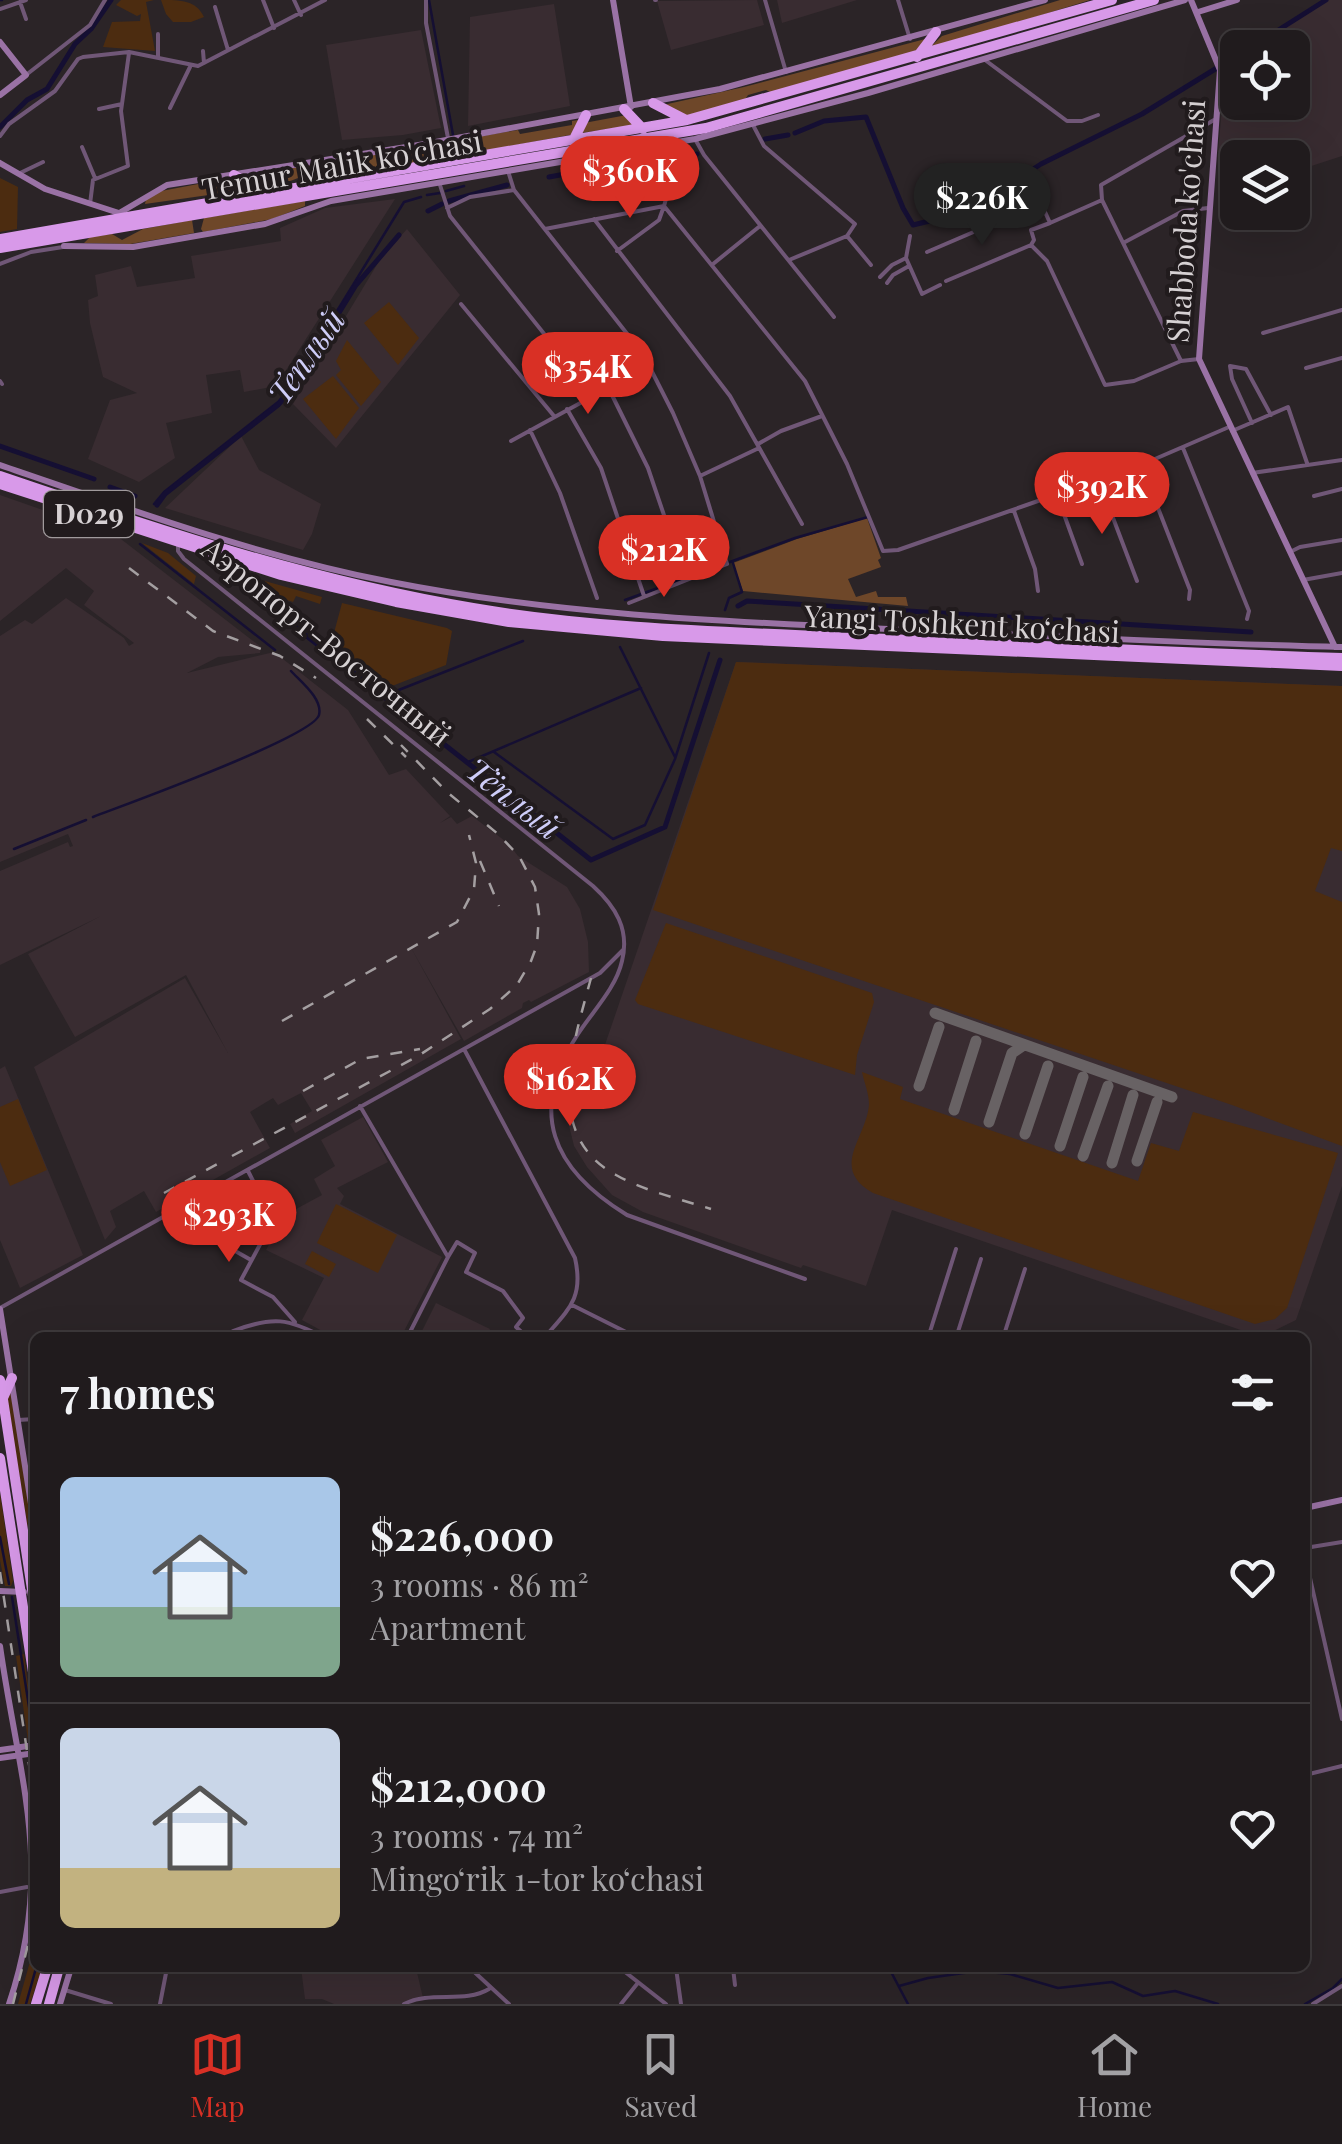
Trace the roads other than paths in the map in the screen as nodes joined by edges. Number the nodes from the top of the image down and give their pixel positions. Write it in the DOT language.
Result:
graph roads {
  1 [pos="105,0"];
  2 [pos="263,0"];
  3 [pos="294,0"];
  4 [pos="309,0"];
  5 [pos="325,0"];
  6 [pos="426,0"];
  7 [pos="613,0"];
  8 [pos="766,0"];
  9 [pos="898,0"];
  10 [pos="1044,0"];
  11 [pos="1112,0"];
  12 [pos="1154,0"];
  13 [pos="1188,0"];
  14 [pos="23,1"];
  15 [pos="1234,1"];
  16 [pos="1022,3"];
  17 [pos="215,7"];
  18 [pos="313,8"];
  19 [pos="0,10"];
  20 [pos="1198,12"];
  21 [pos="301,14"];
  22 [pos="26,19"];
  23 [pos="1084,20"];
  24 [pos="1100,25"];
  25 [pos="274,28"];
  26 [pos="936,32"];
  27 [pos="158,34"];
  28 [pos="1024,38"];
  29 [pos="910,39"];
  30 [pos="0,42"];
  31 [pos="228,50"];
  32 [pos="203,51"];
  33 [pos="129,52"];
  34 [pos="1004,52"];
  35 [pos="158,56"];
  36 [pos="917,57"];
  37 [pos="984,58"];
  38 [pos="204,63"];
  39 [pos="190,66"];
  40 [pos="786,72"];
  41 [pos="26,75"];
  42 [pos="0,94"];
  43 [pos="653,103"];
  44 [pos="778,103"];
  45 [pos="122,104"];
  46 [pos="99,108"];
  47 [pos="170,108"];
  48 [pos="628,108"];
  49 [pos="586,115"];
  50 [pos="1098,115"];
  51 [pos="687,120"];
  52 [pos="1214,120"];
  53 [pos="754,125"];
  54 [pos="643,129"];
  55 [pos="0,136"];
  56 [pos="695,139"];
  57 [pos="448,140"];
  58 [pos="573,141"];
  59 [pos="674,143"];
  60 [pos="82,147"];
  61 [pos="43,162"];
  62 [pos="0,163"];
  63 [pos="508,171"];
  64 [pos="18,174"];
  65 [pos="234,175"];
  66 [pos="453,177"];
  67 [pos="96,178"];
  68 [pos="439,182"];
  69 [pos="309,184"];
  70 [pos="378,189"];
  71 [pos="514,190"];
  72 [pos="260,192"];
  73 [pos="313,196"];
  74 [pos="1102,200"];
  75 [pos="90,204"];
  76 [pos="664,206"];
  77 [pos="447,208"];
  78 [pos="1208,208"];
  79 [pos="122,219"];
  80 [pos="594,220"];
  81 [pos="1050,223"];
  82 [pos="760,226"];
  83 [pos="545,229"];
  84 [pos="847,236"];
  85 [pos="910,236"];
  86 [pos="0,239"];
  87 [pos="44,240"];
  88 [pos="1125,242"];
  89 [pos="1031,245"];
  90 [pos="64,246"];
  91 [pos="0,248"];
  92 [pos="617,251"];
  93 [pos="927,252"];
  94 [pos="906,258"];
  95 [pos="789,260"];
  96 [pos="0,264"];
  97 [pos="712,264"];
  98 [pos="872,265"];
  99 [pos="909,266"];
  100 [pos="880,277"];
  101 [pos="946,281"];
  102 [pos="887,283"];
  103 [pos="940,285"];
  104 [pos="461,304"];
  105 [pos="1342,310"];
  106 [pos="834,317"];
  107 [pos="1263,333"];
  108 [pos="1342,358"];
  109 [pos="1199,359"];
  110 [pos="1181,361"];
  111 [pos="648,366"];
  112 [pos="1306,368"];
  113 [pos="608,388"];
  114 [pos="593,395"];
  115 [pos="568,409"];
  116 [pos="1271,414"];
  117 [pos="554,416"];
  118 [pos="822,416"];
  119 [pos="1252,423"];
  120 [pos="1230,429"];
  121 [pos="530,430"];
  122 [pos="511,441"];
  123 [pos="759,446"];
  124 [pos="1183,448"];
  125 [pos="1342,460"];
  126 [pos="1307,464"];
  127 [pos="0,465"];
  128 [pos="1142,465"];
  129 [pos="1252,472"];
  130 [pos="0,476"];
  131 [pos="700,476"];
  132 [pos="43,480"];
  133 [pos="1099,480"];
  134 [pos="14,481"];
  135 [pos="0,484"];
  136 [pos="1342,490"];
  137 [pos="1057,494"];
  138 [pos="1314,496"];
  139 [pos="1014,511"];
  140 [pos="802,524"];
  141 [pos="1342,540"];
  142 [pos="178,544"];
  143 [pos="1290,552"];
  144 [pos="1082,564"];
  145 [pos="1342,573"];
  146 [pos="685,578"];
  147 [pos="1303,580"];
  148 [pos="1136,581"];
  149 [pos="1038,592"];
  150 [pos="643,594"];
  151 [pos="597,598"];
  152 [pos="1189,598"];
  153 [pos="629,603"];
  154 [pos="1247,618"];
  155 [pos="1340,655"];
  156 [pos="623,950"];
  157 [pos="464,1048"];
  158 [pos="360,1106"];
  159 [pos="248,1171"];
  160 [pos="170,1214"];
  161 [pos="956,1249"];
  162 [pos="448,1257"];
  163 [pos="981,1258"];
  164 [pos="251,1260"];
  165 [pos="1025,1270"];
  166 [pos="805,1278"];
  167 [pos="572,1306"];
  168 [pos="0,1309"];
  169 [pos="295,1322"];
  170 [pos="232,1332"];
  171 [pos="314,1332"];
  172 [pos="410,1332"];
  173 [pos="521,1332"];
  174 [pos="548,1332"];
  175 [pos="626,1332"];
  176 [pos="931,1332"];
  177 [pos="958,1332"];
  178 [pos="1005,1332"];
  179 [pos="6,1379"];
  180 [pos="30,1419"];
  181 [pos="18,1420"];
  182 [pos="0,1458"];
  183 [pos="30,1474"];
  184 [pos="1342,1500"];
  185 [pos="1310,1507"];
  186 [pos="1342,1542"];
  187 [pos="1310,1547"];
  188 [pos="1310,1578"];
  189 [pos="0,1592"];
  190 [pos="29,1592"];
  191 [pos="0,1646"];
  192 [pos="1342,1719"];
  193 [pos="30,1746"];
  194 [pos="0,1750"];
  195 [pos="18,1751"];
  196 [pos="30,1752"];
  197 [pos="0,1758"];
  198 [pos="1342,1766"];
  199 [pos="1310,1773"];
  200 [pos="30,1826"];
  201 [pos="27,1887"];
  202 [pos="0,1892"];
  203 [pos="30,1916"];
  204 [pos="46,1972"];
  205 [pos="58,1972"];
  206 [pos="69,1972"];
  207 [pos="165,1972"];
  208 [pos="474,1972"];
  209 [pos="625,1972"];
  210 [pos="677,1972"];
  211 [pos="733,1972"];
  212 [pos="638,1983"];
  213 [pos="735,1986"];
  214 [pos="1342,1986"];
  215 [pos="489,1988"];
  216 [pos="65,1990"];
  217 [pos="8,2004"];
  218 [pos="36,2004"];
  219 [pos="49,2004"];
  220 [pos="60,2004"];
  221 [pos="111,2004"];
  222 [pos="160,2004"];
  223 [pos="404,2004"];
  224 [pos="509,2004"];
  225 [pos="621,2004"];
  226 [pos="666,2004"];
  227 [pos="681,2004"];
  228 [pos="1313,2004"];
  1 -- 41 [label="street"];
  2 -- 25 [label="street"];
  3 -- 21 [label="street"];
  4 -- 18 [label="street"];
  5 -- 18 [label="street"];
  6 -- 57 [label="street"];
  7 -- 48 [label="street"];
  8 -- 40 [label="street"];
  9 -- 29 [label="street"];
  10 -- 16 [label="street"];
  11 -- 36 [label="highway, Temur Malik ko'chasi"];
  12 -- 23 [label="highway, Temur Malik ko'chasi"];
  13 -- 20 [label="street, Shabboda ko'chasi"];
  13 -- 24 [label="street"];
  14 -- 19 [label="street"];
  14 -- 22 [label="street"];
  15 -- 20 [label="street"];
  16 -- 26 [label="street"];
  17 -- 31 [label="street"];
  18 -- 21 [label="street"];
  20 -- 52 [label="street, Shabboda ko'chasi"];
  21 -- 25 [label="street"];
  23 -- 24 [label="highway"];
  23 -- 28 [label="highway, Temur Malik ko'chasi"];
  24 -- 34 [label="street"];
  25 -- 31 [label="street"];
  26 -- 29 [label="street"];
  26 -- 36 [label="highway"];
  27 -- 35 [label="street"];
  28 -- 34 [label="highway"];
  28 -- 44 [label="highway, Temur Malik ko'chasi"];
  29 -- 40 [label="street"];
  30 -- 41 [label="street"];
  31 -- 38 [label="street"];
  32 -- 38 [label="street"];
  33 -- 35 [label="street"];
  33 -- 45 [label="street"];
  33 -- 55 [label="street"];
  34 -- 37 [label="street"];
  35 -- 39 [label="street"];
  36 -- 44 [label="highway, Temur Malik ko'chasi"];
  37 -- 50 [label="street"];
  37 -- 53 [label="street"];
  38 -- 39 [label="street"];
  39 -- 47 [label="street"];
  40 -- 43 [label="street"];
  41 -- 42 [label="street"];
  43 -- 48 [label="street"];
  43 -- 51 [label="highway"];
  44 -- 51 [label="highway, Temur Malik ko'chasi"];
  44 -- 66 [label="highway, Temur Malik ko'chasi"];
  45 -- 46 [label="street"];
  45 -- 67 [label="street"];
  48 -- 49 [label="street"];
  48 -- 54 [label="highway"];
  49 -- 57 [label="street"];
  49 -- 58 [label="highway"];
  51 -- 54 [label="highway, Temur Malik ko'chasi"];
  52 -- 74 [label="street"];
  52 -- 78 [label="street, Shabboda ko'chasi"];
  53 -- 56 [label="street"];
  53 -- 84 [label="street"];
  54 -- 58 [label="highway, Temur Malik ko'chasi"];
  56 -- 59 [label="street"];
  56 -- 82 [label="street"];
  57 -- 65 [label="street"];
  58 -- 69 [label="highway, Temur Malik ko'chasi"];
  59 -- 63 [label="street"];
  59 -- 76 [label="street"];
  60 -- 67 [label="street"];
  61 -- 64 [label="street"];
  62 -- 64 [label="street"];
  63 -- 66 [label="street"];
  63 -- 71 [label="street"];
  64 -- 75 [label="street"];
  65 -- 72 [label="highway"];
  65 -- 79 [label="street"];
  66 -- 68 [label="street"];
  66 -- 70 [label="highway, Temur Malik ko'chasi"];
  67 -- 75 [label="street"];
  68 -- 70 [label="street"];
  68 -- 77 [label="street"];
  69 -- 72 [label="highway, Temur Malik ko'chasi"];
  69 -- 73 [label="highway"];
  70 -- 73 [label="highway, Temur Malik ko'chasi"];
  70 -- 90 [label="street"];
  71 -- 77 [label="street"];
  71 -- 83 [label="street"];
  72 -- 79 [label="highway, Temur Malik ko'chasi"];
  73 -- 79 [label="highway, Temur Malik ko'chasi"];
  74 -- 81 [label="street"];
  74 -- 88 [label="street"];
  75 -- 79 [label="street"];
  76 -- 80 [label="street"];
  76 -- 92 [label="street"];
  76 -- 97 [label="street"];
  77 -- 114 [label="street"];
  78 -- 88 [label="street"];
  78 -- 109 [label="street, Shabboda ko'chasi"];
  79 -- 86 [label="highway, Temur Malik ko'chasi"];
  79 -- 87 [label="highway, Temur Malik ko'chasi"];
  80 -- 83 [label="street"];
  80 -- 92 [label="street"];
  81 -- 89 [label="street"];
  81 -- 93 [label="street"];
  82 -- 95 [label="street"];
  82 -- 97 [label="street"];
  83 -- 111 [label="street"];
  84 -- 95 [label="street"];
  84 -- 98 [label="street"];
  85 -- 94 [label="street"];
  87 -- 90 [label="highway"];
  87 -- 91 [label="highway, Temur Malik ko'chasi"];
  88 -- 110 [label="street"];
  89 -- 101 [label="street"];
  89 -- 110 [label="street"];
  90 -- 96 [label="street"];
  92 -- 123 [label="street"];
  94 -- 99 [label="street"];
  94 -- 100 [label="street"];
  95 -- 106 [label="street"];
  97 -- 118 [label="street"];
  99 -- 102 [label="street"];
  99 -- 103 [label="street"];
  104 -- 117 [label="street"];
  105 -- 107 [label="street"];
  108 -- 112 [label="street"];
  109 -- 110 [label="street"];
  109 -- 120 [label="street, Shabboda ko'chasi"];
  111 -- 113 [label="street"];
  111 -- 131 [label="street"];
  113 -- 114 [label="street"];
  113 -- 146 [label="street"];
  114 -- 115 [label="street"];
  115 -- 117 [label="street"];
  115 -- 150 [label="street"];
  116 -- 119 [label="street"];
  116 -- 119 [label="street"];
  116 -- 126 [label="street"];
  117 -- 121 [label="street"];
  118 -- 123 [label="street"];
  118 -- 139 [label="street"];
  119 -- 120 [label="street"];
  120 -- 124 [label="street"];
  120 -- 129 [label="street, Shabboda ko'chasi"];
  121 -- 122 [label="street"];
  121 -- 151 [label="street"];
  123 -- 131 [label="street"];
  123 -- 140 [label="street"];
  124 -- 128 [label="street"];
  124 -- 154 [label="street"];
  125 -- 126 [label="street"];
  126 -- 129 [label="street"];
  127 -- 132 [label="street"];
  128 -- 133 [label="street"];
  128 -- 152 [label="street"];
  129 -- 143 [label="street, Shabboda ko'chasi"];
  130 -- 134 [label="highway, Yangi Toshkent ko‘chasi / D029"];
  131 -- 146 [label="street"];
  132 -- 134 [label="highway"];
  132 -- 155 [label="street"];
  133 -- 137 [label="street"];
  133 -- 148 [label="street"];
  134 -- 155 [label="highway, Yangi Toshkent ko‘chasi / D029"];
  135 -- 142 [label="highway, Yangi Toshkent ko‘chasi / D029"];
  136 -- 138 [label="street"];
  137 -- 139 [label="street"];
  137 -- 144 [label="street"];
  139 -- 149 [label="street"];
  141 -- 143 [label="street"];
  142 -- 155 [label="highway, Yangi Toshkent ko‘chasi / D029"];
  142 -- 156 [label="street, Аэропорт-Восточный"];
  143 -- 147 [label="street, Shabboda ko'chasi"];
  145 -- 147 [label="street"];
  146 -- 150 [label="street"];
  147 -- 155 [label="street, Shabboda ko'chasi"];
  150 -- 153 [label="street"];
  156 -- 157 [label="street"];
  156 -- 166 [label="street"];
  157 -- 158 [label="street"];
  157 -- 167 [label="street"];
  158 -- 159 [label="street"];
  158 -- 162 [label="street"];
  159 -- 160 [label="street"];
  159 -- 164 [label="street"];
  160 -- 164 [label="street"];
  160 -- 168 [label="street"];
  161 -- 176 [label="street"];
  162 -- 172 [label="street"];
  162 -- 173 [label="street"];
  163 -- 177 [label="street"];
  164 -- 169 [label="street"];
  165 -- 178 [label="street"];
  167 -- 174 [label="street"];
  167 -- 175 [label="street"];
  168 -- 179 [label="street"];
  169 -- 170 [label="street"];
  169 -- 171 [label="street"];
  179 -- 181 [label="street"];
  179 -- 190 [label="highway"];
  180 -- 181 [label="street"];
  181 -- 183 [label="street"];
  182 -- 190 [label="highway"];
  184 -- 185 [label="street"];
  186 -- 187 [label="street"];
  188 -- 192 [label="street"];
  189 -- 190 [label="street"];
  191 -- 195 [label="street"];
  193 -- 195 [label="street"];
  194 -- 195 [label="street"];
  195 -- 196 [label="street"];
  195 -- 197 [label="street"];
  195 -- 200 [label="street"];
  198 -- 199 [label="street"];
  201 -- 202 [label="street"];
  203 -- 217 [label="street"];
  204 -- 218 [label="highway"];
  205 -- 219 [label="highway"];
  206 -- 216 [label="street"];
  207 -- 222 [label="street"];
  208 -- 215 [label="street"];
  209 -- 212 [label="street"];
  210 -- 227 [label="street"];
  211 -- 213 [label="street"];
  212 -- 225 [label="street"];
  212 -- 226 [label="street"];
  214 -- 228 [label="street"];
  215 -- 223 [label="street"];
  215 -- 224 [label="street"];
  216 -- 220 [label="street"];
  216 -- 221 [label="street"];
}
